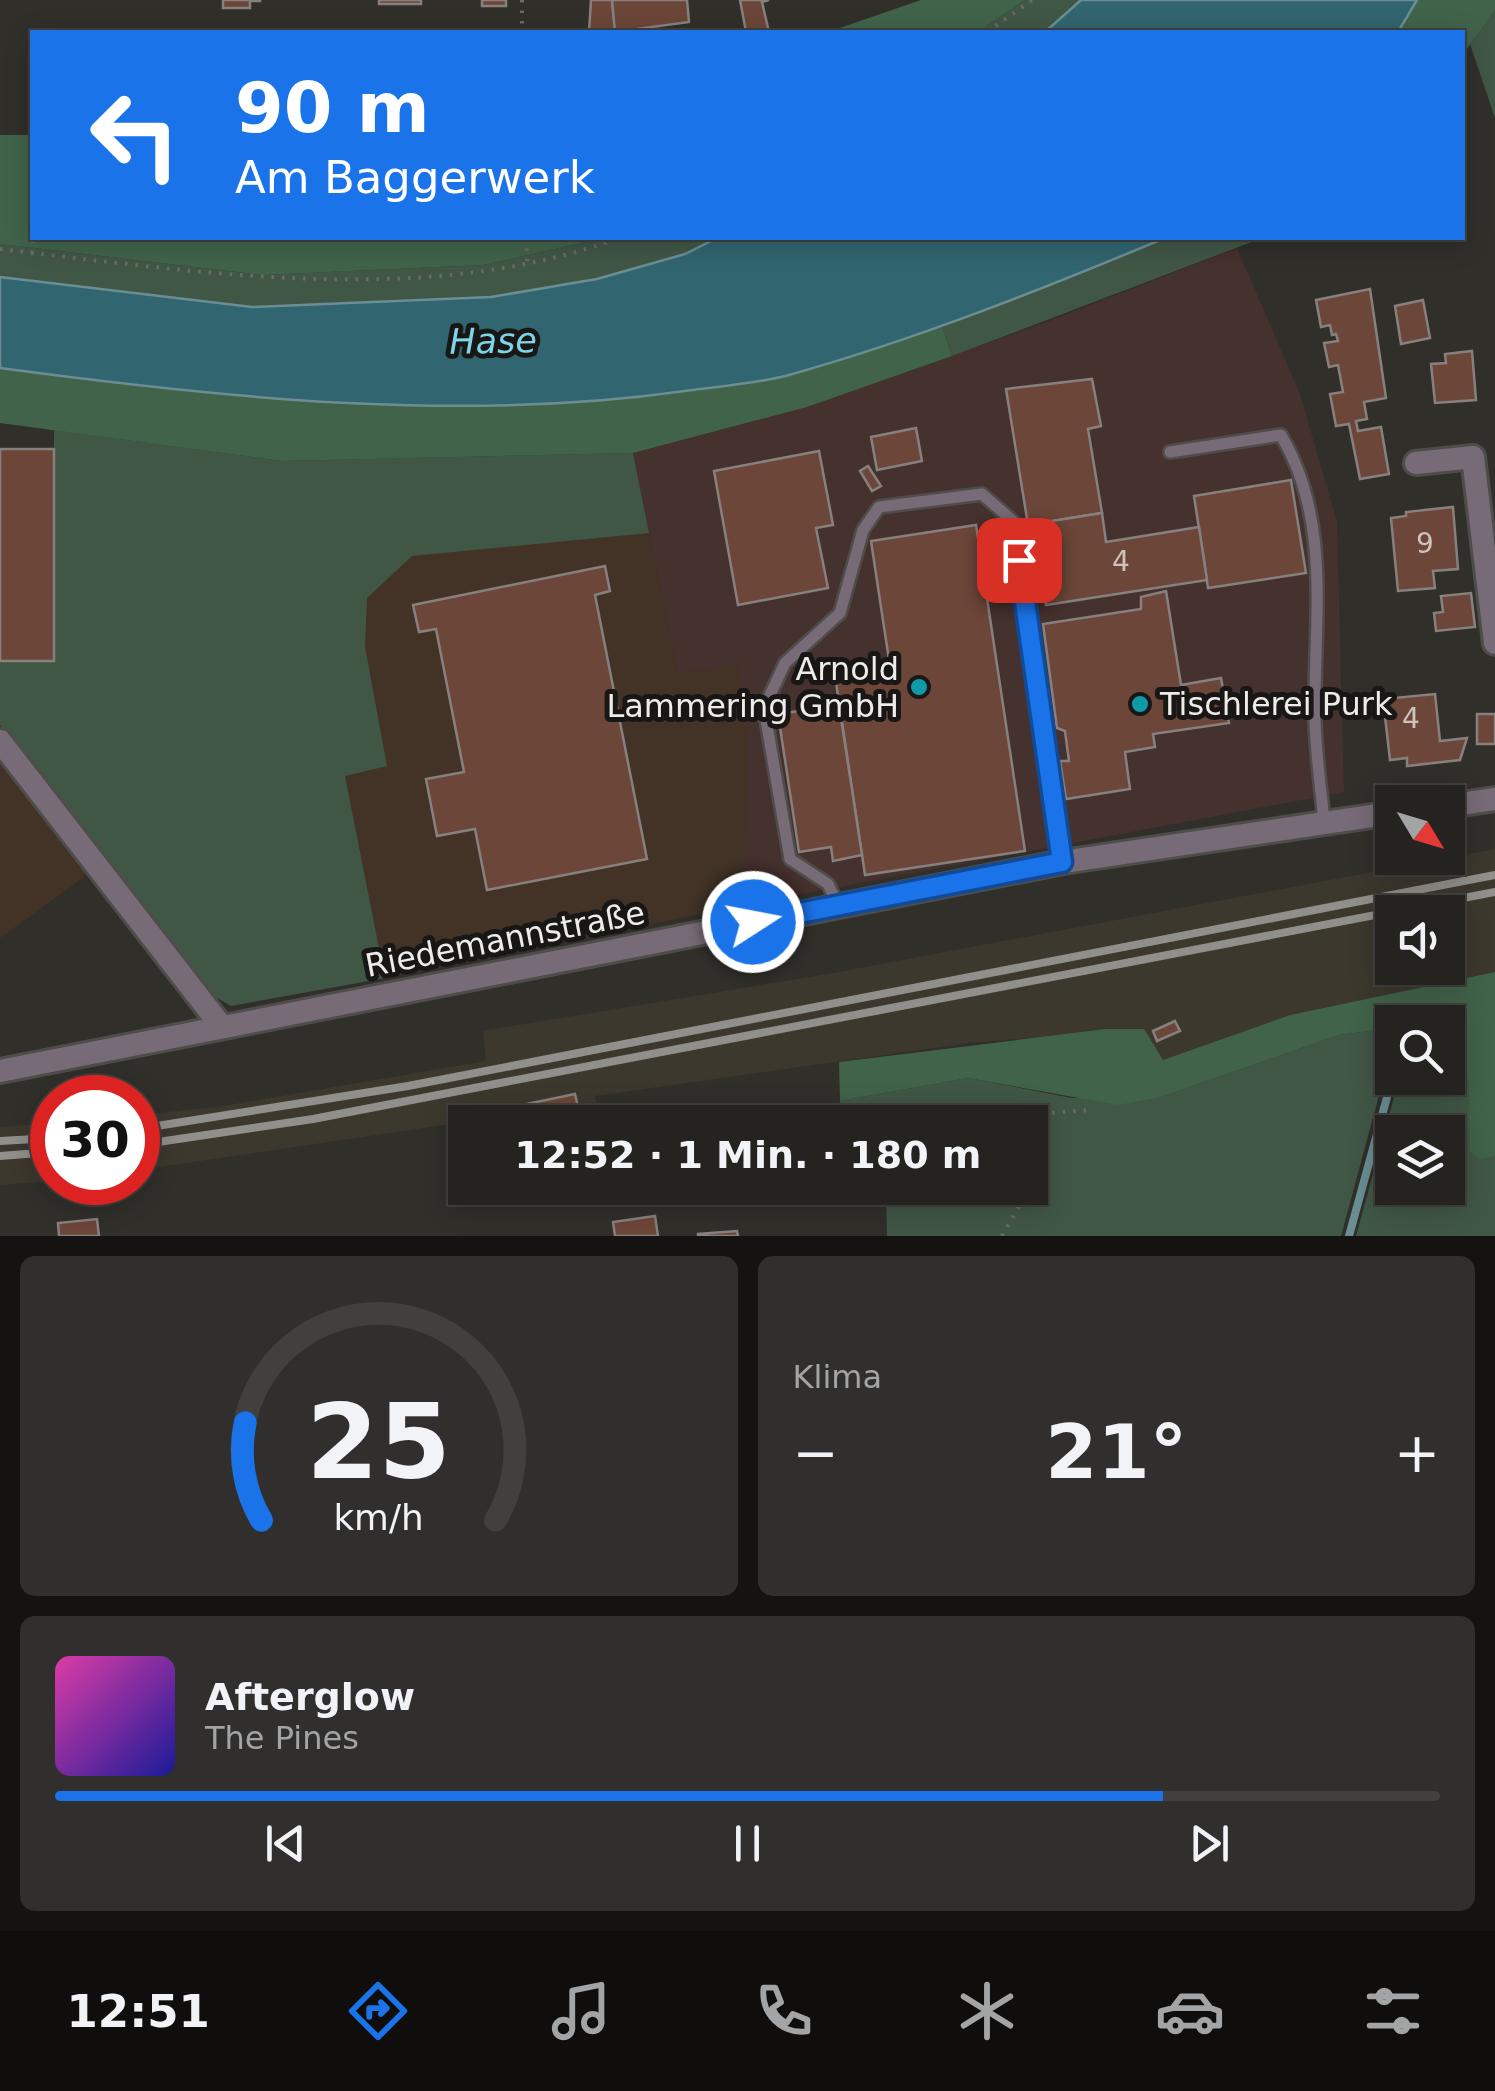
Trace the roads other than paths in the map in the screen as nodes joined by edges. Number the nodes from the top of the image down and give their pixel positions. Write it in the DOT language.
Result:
graph roads {
  1 [pos="1170,452"];
  2 [pos="1416,463"];
  3 [pos="1495,643"];
  4 [pos="0,741"];
  5 [pos="1495,799"];
  6 [pos="1465,803"];
  7 [pos="1375,815"];
  8 [pos="1324,822"];
  9 [pos="1062,862"];
  10 [pos="838,905"];
  11 [pos="222,1027"];
  12 [pos="0,1071"];
  1 -- 8 [label="lane"];
  2 -- 3 [label="street"];
  4 -- 11 [label="street"];
  5 -- 6 [label="street"];
  7 -- 8 [label="street, Riedemannstraße"];
  8 -- 9 [label="street, Riedemannstraße"];
  9 -- 10 [label="street, Riedemannstraße"];
  9 -- 10 [label="lane"];
  10 -- 11 [label="street, Riedemannstraße"];
  11 -- 12 [label="street, Riedemannstraße"];
}
